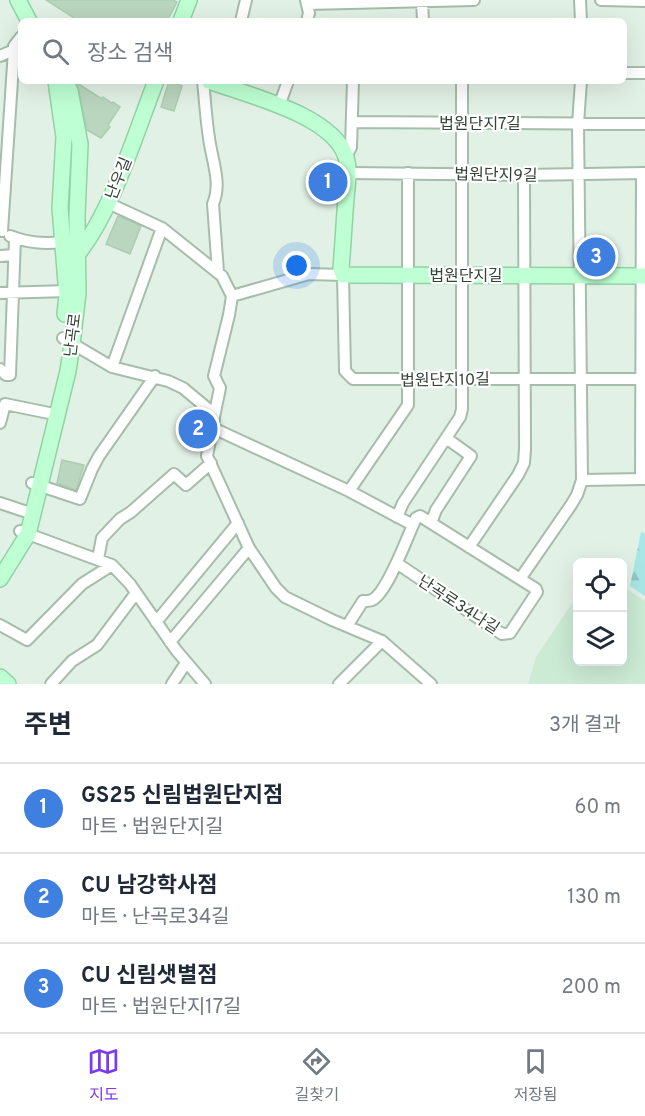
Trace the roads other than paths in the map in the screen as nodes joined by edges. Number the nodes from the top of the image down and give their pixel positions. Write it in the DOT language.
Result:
graph roads {
  1 [pos="18,0"];
  2 [pos="28,0"];
  3 [pos="189,0"];
  4 [pos="246,0"];
  5 [pos="474,0"];
  6 [pos="580,0"];
  7 [pos="600,0"];
  8 [pos="422,1"];
  9 [pos="645,1"];
  10 [pos="307,2"];
  11 [pos="27,18"];
  12 [pos="37,18"];
  13 [pos="182,18"];
  14 [pos="242,18"];
  15 [pos="308,18"];
  16 [pos="423,18"];
  17 [pos="581,18"];
  18 [pos="18,41"];
  19 [pos="14,50"];
  20 [pos="0,56"];
  21 [pos="627,73"];
  22 [pos="645,73"];
  23 [pos="57,84"];
  24 [pos="66,84"];
  25 [pos="155,84"];
  26 [pos="203,84"];
  27 [pos="287,84"];
  28 [pos="353,84"];
  29 [pos="462,84"];
  30 [pos="581,84"];
  31 [pos="232,85"];
  32 [pos="279,106"];
  33 [pos="352,122"];
  34 [pos="462,124"];
  35 [pos="578,124"];
  36 [pos="645,124"];
  37 [pos="346,157"];
  38 [pos="348,173"];
  39 [pos="408,173"];
  40 [pos="462,173"];
  41 [pos="579,173"];
  42 [pos="643,173"];
  43 [pos="524,175"];
  44 [pos="108,203"];
  45 [pos="162,228"];
  46 [pos="1,231"];
  47 [pos="15,238"];
  48 [pos="63,242"];
  49 [pos="78,253"];
  50 [pos="14,255"];
  51 [pos="0,256"];
  52 [pos="65,266"];
  53 [pos="218,272"];
  54 [pos="343,274"];
  55 [pos="407,275"];
  56 [pos="462,275"];
  57 [pos="580,275"];
  58 [pos="524,276"];
  59 [pos="643,276"];
  60 [pos="67,291"];
  61 [pos="13,292"];
  62 [pos="0,293"];
  63 [pos="232,296"];
  64 [pos="67,341"];
  65 [pos="112,367"];
  66 [pos="0,369"];
  67 [pos="155,376"];
  68 [pos="462,379"];
  69 [pos="525,379"];
  70 [pos="581,379"];
  71 [pos="643,379"];
  72 [pos="408,380"];
  73 [pos="49,413"];
  74 [pos="214,422"];
  75 [pos="0,423"];
  76 [pos="446,438"];
  77 [pos="211,463"];
  78 [pos="643,479"];
  79 [pos="582,480"];
  80 [pos="36,485"];
  81 [pos="349,491"];
  82 [pos="0,503"];
  83 [pos="29,513"];
  84 [pos="398,517"];
  85 [pos="238,523"];
  86 [pos="431,523"];
  87 [pos="413,525"];
  88 [pos="24,532"];
  89 [pos="469,547"];
  90 [pos="249,548"];
  91 [pos="98,560"];
  92 [pos="398,564"];
  93 [pos="0,565"];
  94 [pos="112,565"];
  95 [pos="0,579"];
  96 [pos="520,579"];
  97 [pos="136,593"];
  98 [pos="156,622"];
  99 [pos="0,625"];
  100 [pos="347,626"];
  101 [pos="382,641"];
  102 [pos="170,642"];
  103 [pos="186,663"];
  104 [pos="0,677"];
  105 [pos="8,684"];
  106 [pos="51,684"];
  107 [pos="172,684"];
  108 [pos="205,684"];
  109 [pos="339,684"];
  110 [pos="431,684"];
  1 -- 11 [label="main road"];
  2 -- 12 [label="main road"];
  3 -- 13 [label="main road"];
  4 -- 14 [label="street"];
  5 -- 8 [label="street"];
  6 -- 17 [label="street"];
  7 -- 9 [label="street"];
  8 -- 10 [label="street"];
  8 -- 16 [label="street"];
  10 -- 15 [label="street"];
  18 -- 19 [label="street"];
  19 -- 20 [label="street"];
  19 -- 46 [label="street"];
  21 -- 22 [label="street"];
  23 -- 48 [label="main road, 난곡로"];
  24 -- 49 [label="main road, 난곡로"];
  25 -- 44 [label="main road, 난우길"];
  26 -- 53 [label="street"];
  27 -- 32 [label="street"];
  28 -- 33 [label="street"];
  29 -- 34 [label="street"];
  30 -- 35 [label="street"];
  31 -- 32 [label="main road"];
  32 -- 37 [label="main road"];
  33 -- 34 [label="street, 법원단지7길"];
  33 -- 37 [label="street"];
  34 -- 35 [label="street, 법원단지7길"];
  34 -- 40 [label="street"];
  35 -- 36 [label="street, 법원단지7길"];
  35 -- 41 [label="street"];
  37 -- 38 [label="main road"];
  38 -- 39 [label="street, 법원단지9길"];
  38 -- 54 [label="main road"];
  39 -- 40 [label="street, 법원단지9길"];
  39 -- 55 [label="street, 법원단지길"];
  40 -- 43 [label="street, 법원단지9길"];
  40 -- 56 [label="street"];
  41 -- 42 [label="street, 법원단지9길"];
  41 -- 43 [label="street, 법원단지9길"];
  41 -- 57 [label="street"];
  42 -- 59 [label="street"];
  43 -- 58 [label="street, 법원단지길"];
  44 -- 45 [label="street"];
  44 -- 49 [label="main road, 난우길"];
  45 -- 53 [label="street"];
  45 -- 65 [label="street"];
  46 -- 47 [label="street"];
  47 -- 48 [label="street"];
  47 -- 50 [label="street"];
  48 -- 52 [label="main road, 난곡로"];
  49 -- 52 [label="main road, 난우길"];
  49 -- 64 [label="main road, 난곡로"];
  50 -- 51 [label="street"];
  50 -- 61 [label="street"];
  52 -- 60 [label="main road, 난곡로"];
  53 -- 63 [label="street"];
  54 -- 55 [label="main road, 법원단지길"];
  54 -- 63 [label="street"];
  54 -- 72 [label="street, 법원단지10길"];
  55 -- 56 [label="main road, 법원단지길"];
  55 -- 72 [label="street"];
  56 -- 58 [label="main road, 법원단지길"];
  56 -- 68 [label="street"];
  57 -- 58 [label="main road, 법원단지길"];
  57 -- 59 [label="main road, 법원단지길"];
  57 -- 70 [label="street"];
  58 -- 69 [label="street"];
  59 -- 71 [label="street"];
  60 -- 61 [label="street, 난곡로"];
  60 -- 64 [label="main road, 난곡로"];
  61 -- 62 [label="street, 난곡로"];
  61 -- 66 [label="street"];
  63 -- 74 [label="street"];
  64 -- 65 [label="street"];
  64 -- 73 [label="main road, 난곡로"];
  64 -- 80 [label="main road, 난곡로"];
  65 -- 67 [label="street"];
  67 -- 74 [label="street"];
  67 -- 80 [label="street"];
  68 -- 69 [label="street, 법원단지10길"];
  68 -- 72 [label="street, 법원단지10길"];
  68 -- 76 [label="street"];
  69 -- 70 [label="street, 법원단지10길"];
  69 -- 89 [label="street"];
  70 -- 71 [label="street, 법원단지10길"];
  70 -- 79 [label="street"];
  71 -- 78 [label="street"];
  72 -- 81 [label="street"];
  73 -- 75 [label="street"];
  73 -- 80 [label="main road, 난곡로"];
  74 -- 77 [label="street"];
  74 -- 81 [label="street"];
  76 -- 84 [label="street"];
  76 -- 86 [label="street"];
  77 -- 85 [label="street"];
  77 -- 91 [label="street"];
  78 -- 79 [label="street"];
  79 -- 96 [label="street"];
  80 -- 83 [label="main road, 난곡로"];
  81 -- 84 [label="street"];
  82 -- 83 [label="street"];
  83 -- 88 [label="main road, 난곡로"];
  84 -- 87 [label="street"];
  85 -- 90 [label="street"];
  85 -- 98 [label="street"];
  86 -- 87 [label="street"];
  86 -- 89 [label="street, 난곡로34나길"];
  87 -- 92 [label="street"];
  88 -- 91 [label="street"];
  88 -- 93 [label="main road, 난곡로"];
  88 -- 95 [label="main road, 난곡로"];
  89 -- 96 [label="street, 난곡로34나길"];
  90 -- 100 [label="street"];
  90 -- 102 [label="street"];
  91 -- 94 [label="street"];
  92 -- 96 [label="street, 난곡로34나길"];
  92 -- 100 [label="street"];
  94 -- 97 [label="street"];
  94 -- 99 [label="street"];
  97 -- 98 [label="street"];
  97 -- 106 [label="street"];
  98 -- 102 [label="street"];
  100 -- 101 [label="street"];
  101 -- 109 [label="street"];
  101 -- 110 [label="street"];
  102 -- 103 [label="street"];
  103 -- 107 [label="street"];
  103 -- 108 [label="street"];
  104 -- 105 [label="main road"];
}
